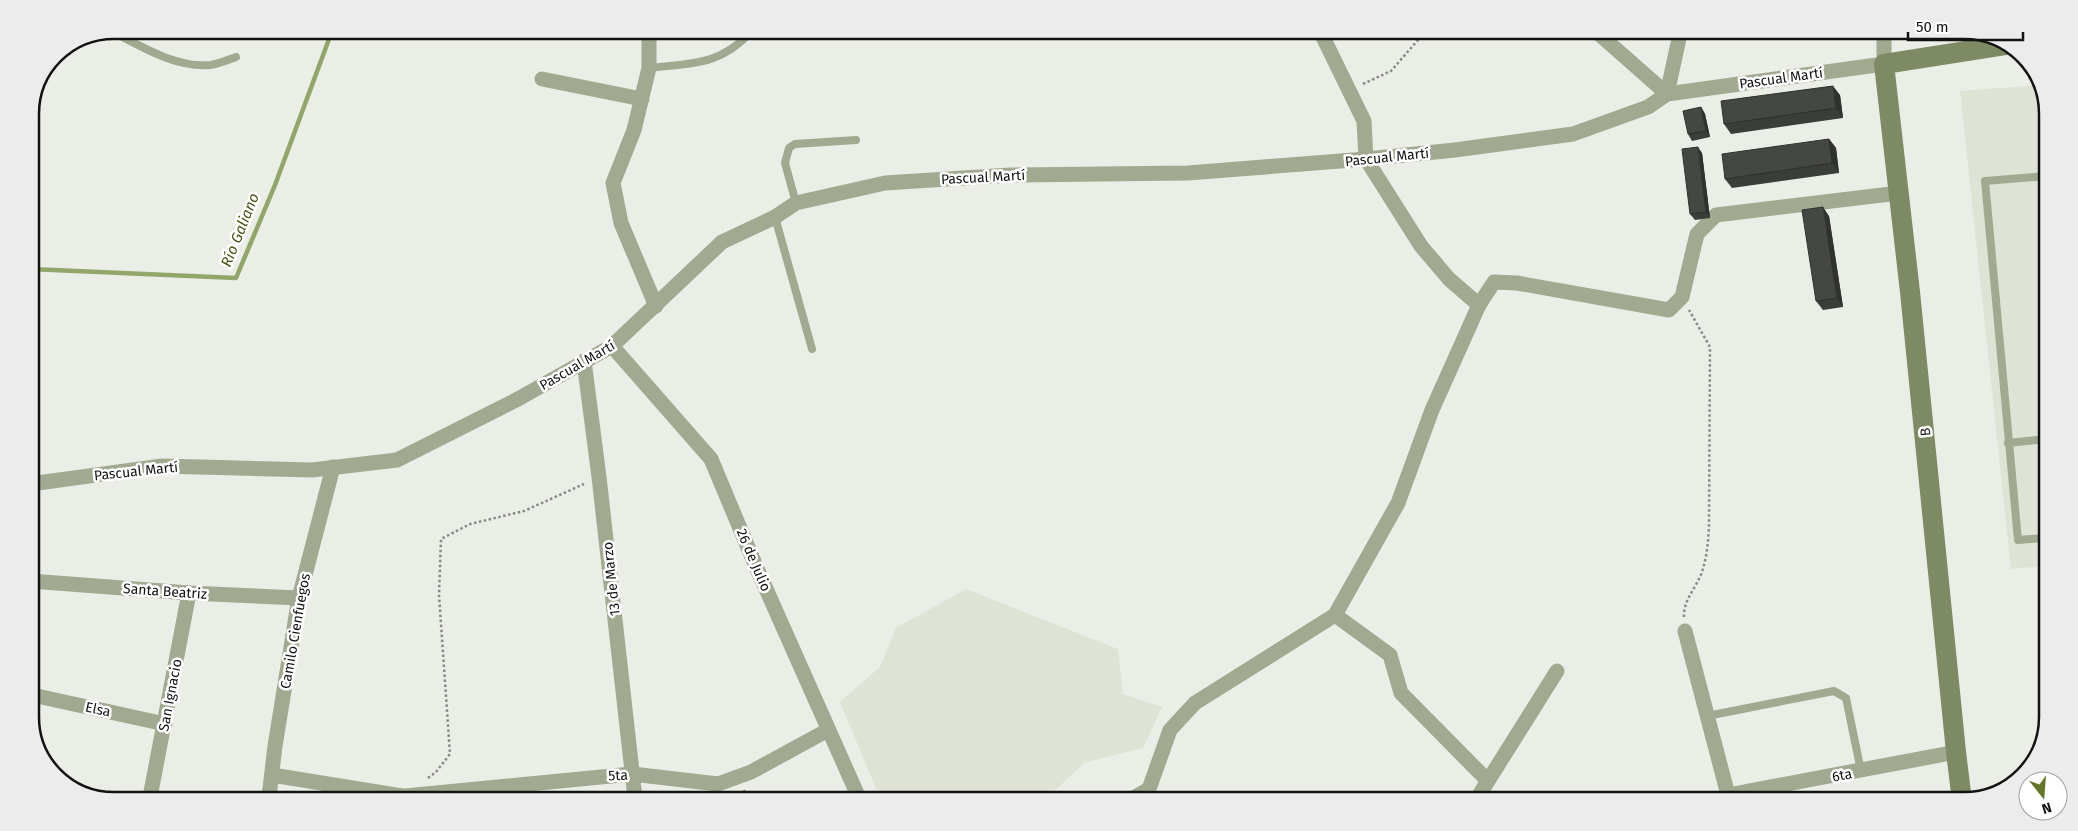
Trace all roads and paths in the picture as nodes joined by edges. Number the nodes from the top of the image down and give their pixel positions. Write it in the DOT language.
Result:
graph roads {
  1 [pos="127,39"];
  2 [pos="649,39"];
  3 [pos="743,39"];
  4 [pos="1324,39"];
  5 [pos="1418,39"];
  6 [pos="1605,39"];
  7 [pos="1679,39"];
  8 [pos="1884,39"];
  9 [pos="1996,46"];
  10 [pos="236,57"];
  11 [pos="1884,64"];
  12 [pos="649,68"];
  13 [pos="542,79"];
  14 [pos="1348,92"];
  15 [pos="1667,94"];
  16 [pos="642,99"];
  17 [pos="856,140"];
  18 [pos="1366,159"];
  19 [pos="2039,177"];
  20 [pos="1899,193"];
  21 [pos="796,204"];
  22 [pos="775,217"];
  23 [pos="1682,297"];
  24 [pos="1479,305"];
  25 [pos="656,306"];
  26 [pos="612,346"];
  27 [pos="812,349"];
  28 [pos="584,361"];
  29 [pos="2039,440"];
  30 [pos="2008,443"];
  31 [pos="333,467"];
  32 [pos="599,477"];
  33 [pos="39,483"];
  34 [pos="2039,538"];
  35 [pos="39,582"];
  36 [pos="189,593"];
  37 [pos="299,598"];
  38 [pos="1335,615"];
  39 [pos="1685,631"];
  40 [pos="1557,671"];
  41 [pos="39,696"];
  42 [pos="1707,716"];
  43 [pos="165,724"];
  44 [pos="828,730"];
  45 [pos="1956,752"];
  46 [pos="1861,772"];
  47 [pos="632,774"];
  48 [pos="272,775"];
  49 [pos="1488,781"];
  50 [pos="151,792"];
  51 [pos="270,792"];
  52 [pos="369,792"];
  53 [pos="406,792"];
  54 [pos="449,792"];
  55 [pos="634,792"];
  56 [pos="856,792"];
  57 [pos="1144,792"];
  58 [pos="1481,792"];
  59 [pos="1727,792"];
  60 [pos="1750,792"];
  61 [pos="1961,792"];
  1 -- 10 [label="lane"];
  2 -- 12 [label="street"];
  3 -- 12 [label="lane"];
  4 -- 14 [label="street"];
  5 -- 14 [label="path"];
  6 -- 15 [label="street"];
  7 -- 15 [label="street"];
  8 -- 11 [label="street"];
  9 -- 11 [label="street, Pascual Martí"];
  11 -- 15 [label="street, Pascual Martí"];
  11 -- 20 [label="street, B"];
  12 -- 16 [label="street"];
  13 -- 16 [label="street"];
  14 -- 18 [label="street"];
  15 -- 18 [label="street, Pascual Martí"];
  16 -- 25 [label="street"];
  17 -- 21 [label="lane"];
  18 -- 21 [label="street, Pascual Martí"];
  18 -- 24 [label="street"];
  19 -- 30 [label="lane"];
  20 -- 23 [label="street"];
  20 -- 45 [label="street, B"];
  21 -- 22 [label="street, Pascual Martí"];
  22 -- 25 [label="street, Pascual Martí"];
  22 -- 27 [label="lane"];
  23 -- 24 [label="street"];
  23 -- 39 [label="path"];
  24 -- 38 [label="street"];
  25 -- 26 [label="street, Pascual Martí"];
  26 -- 28 [label="street, Pascual Martí"];
  26 -- 44 [label="street, 26 de Julio"];
  28 -- 31 [label="street, Pascual Martí"];
  28 -- 32 [label="street, 13 de Marzo"];
  29 -- 30 [label="lane"];
  30 -- 34 [label="lane"];
  31 -- 33 [label="street, Pascual Martí"];
  31 -- 37 [label="street, Camilo Cienfuegos"];
  32 -- 47 [label="street, 13 de Marzo"];
  32 -- 53 [label="path"];
  35 -- 36 [label="street, Santa Beatriz"];
  36 -- 37 [label="street, Santa Beatriz"];
  36 -- 43 [label="street, San Ignacio"];
  37 -- 48 [label="street, Camilo Cienfuegos"];
  38 -- 49 [label="street"];
  38 -- 57 [label="street"];
  39 -- 42 [label="street"];
  40 -- 49 [label="street"];
  41 -- 43 [label="street, Elsa"];
  42 -- 46 [label="lane"];
  42 -- 59 [label="street, 6ta"];
  43 -- 50 [label="street, San Ignacio"];
  44 -- 47 [label="street, 5ta"];
  44 -- 56 [label="street, 26 de Julio"];
  45 -- 46 [label="street, 6ta"];
  45 -- 61 [label="street, B"];
  46 -- 60 [label="street, 6ta"];
  47 -- 54 [label="street, 5ta"];
  47 -- 55 [label="street, 13 de Marzo"];
  48 -- 51 [label="street, Camilo Cienfuegos"];
  48 -- 52 [label="street, 5ta"];
  49 -- 58 [label="street"];
}
